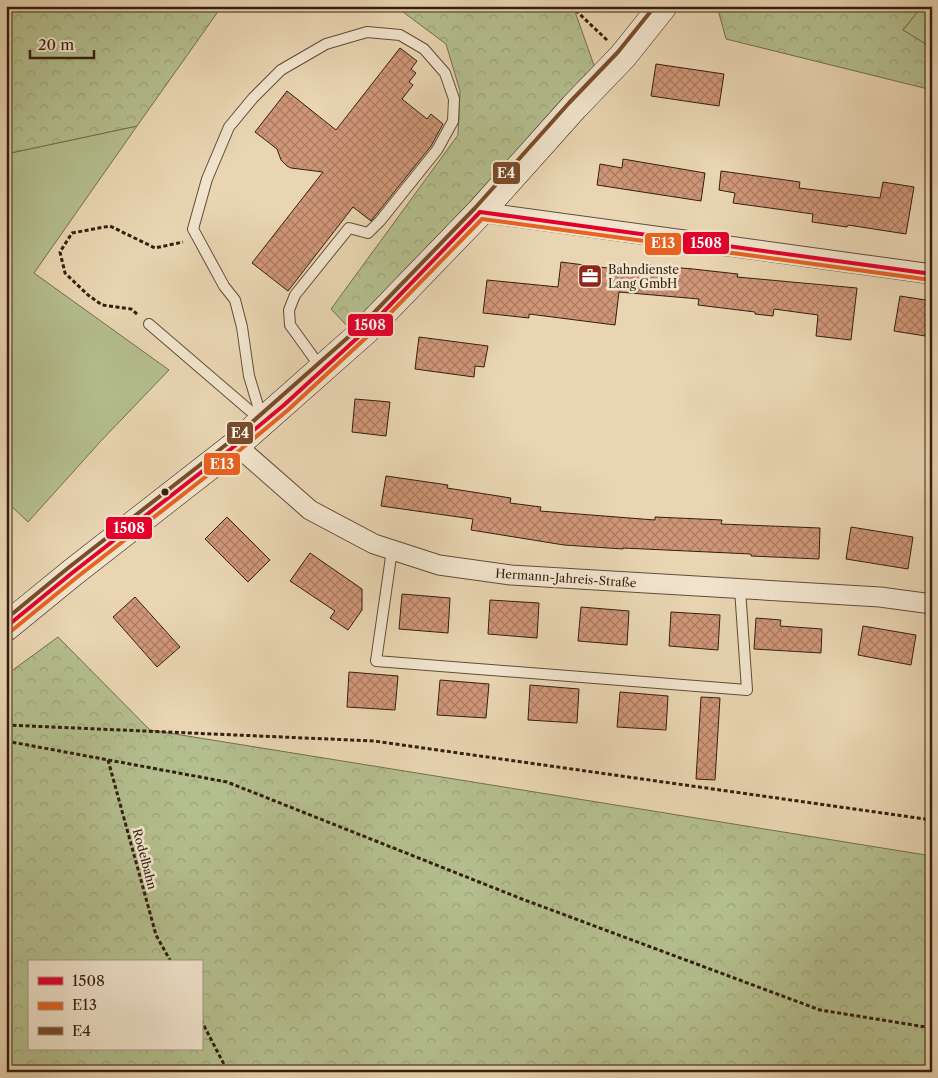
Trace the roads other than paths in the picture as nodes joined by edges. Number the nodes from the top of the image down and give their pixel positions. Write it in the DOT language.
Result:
graph roads {
  1 [pos="663,6"];
  2 [pos="480,212"];
  3 [pos="932,274"];
  4 [pos="149,324"];
  5 [pos="322,370"];
  6 [pos="263,422"];
  7 [pos="236,445"];
  8 [pos="392,550"];
  9 [pos="740,589"];
  10 [pos="932,604"];
  11 [pos="6,627"];
  1 -- 2 [label="street"];
  2 -- 3 [label="street"];
  2 -- 5 [label="street"];
  4 -- 6 [label="lane"];
  5 -- 6 [label="street"];
  5 -- 6 [label="lane"];
  6 -- 7 [label="street"];
  7 -- 8 [label="street, Hermann-Jahreis-Straße"];
  7 -- 11 [label="street"];
  8 -- 9 [label="street, Hermann-Jahreis-Straße"];
  8 -- 9 [label="lane"];
  9 -- 10 [label="street, Hermann-Jahreis-Straße"];
}
